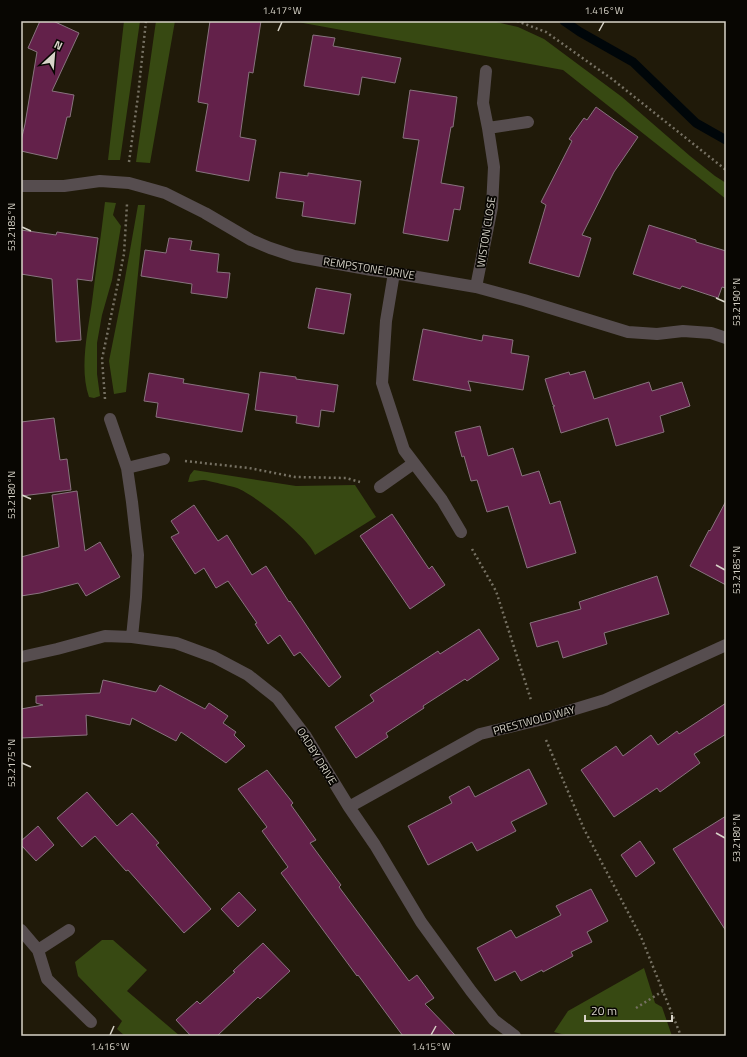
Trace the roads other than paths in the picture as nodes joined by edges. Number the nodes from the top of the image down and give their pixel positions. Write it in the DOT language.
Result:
graph roads {
  1 [pos="486,71"];
  2 [pos="528,122"];
  3 [pos="488,128"];
  4 [pos="21,186"];
  5 [pos="394,272"];
  6 [pos="476,287"];
  7 [pos="726,338"];
  8 [pos="110,419"];
  9 [pos="164,459"];
  10 [pos="414,463"];
  11 [pos="127,468"];
  12 [pos="380,487"];
  13 [pos="461,532"];
  14 [pos="132,637"];
  15 [pos="726,645"];
  16 [pos="21,657"];
  17 [pos="349,807"];
  18 [pos="21,930"];
  19 [pos="69,930"];
  20 [pos="38,950"];
  21 [pos="91,1022"];
  22 [pos="515,1036"];
  1 -- 3 [label="street, WISTON CLOSE"];
  2 -- 3 [label="street"];
  3 -- 6 [label="street, WISTON CLOSE"];
  4 -- 5 [label="street, REMPSTONE DRIVE"];
  5 -- 6 [label="street, REMPSTONE DRIVE"];
  5 -- 10 [label="street"];
  6 -- 7 [label="street, REMPSTONE DRIVE"];
  8 -- 11 [label="street"];
  9 -- 11 [label="street"];
  10 -- 12 [label="street"];
  10 -- 13 [label="street"];
  11 -- 14 [label="street"];
  14 -- 16 [label="street, OADBY DRIVE"];
  14 -- 17 [label="street, OADBY DRIVE"];
  15 -- 17 [label="street, PRESTWOLD WAY"];
  17 -- 22 [label="street, OADBY DRIVE"];
  18 -- 20 [label="street"];
  19 -- 20 [label="street"];
  20 -- 21 [label="street"];
}
